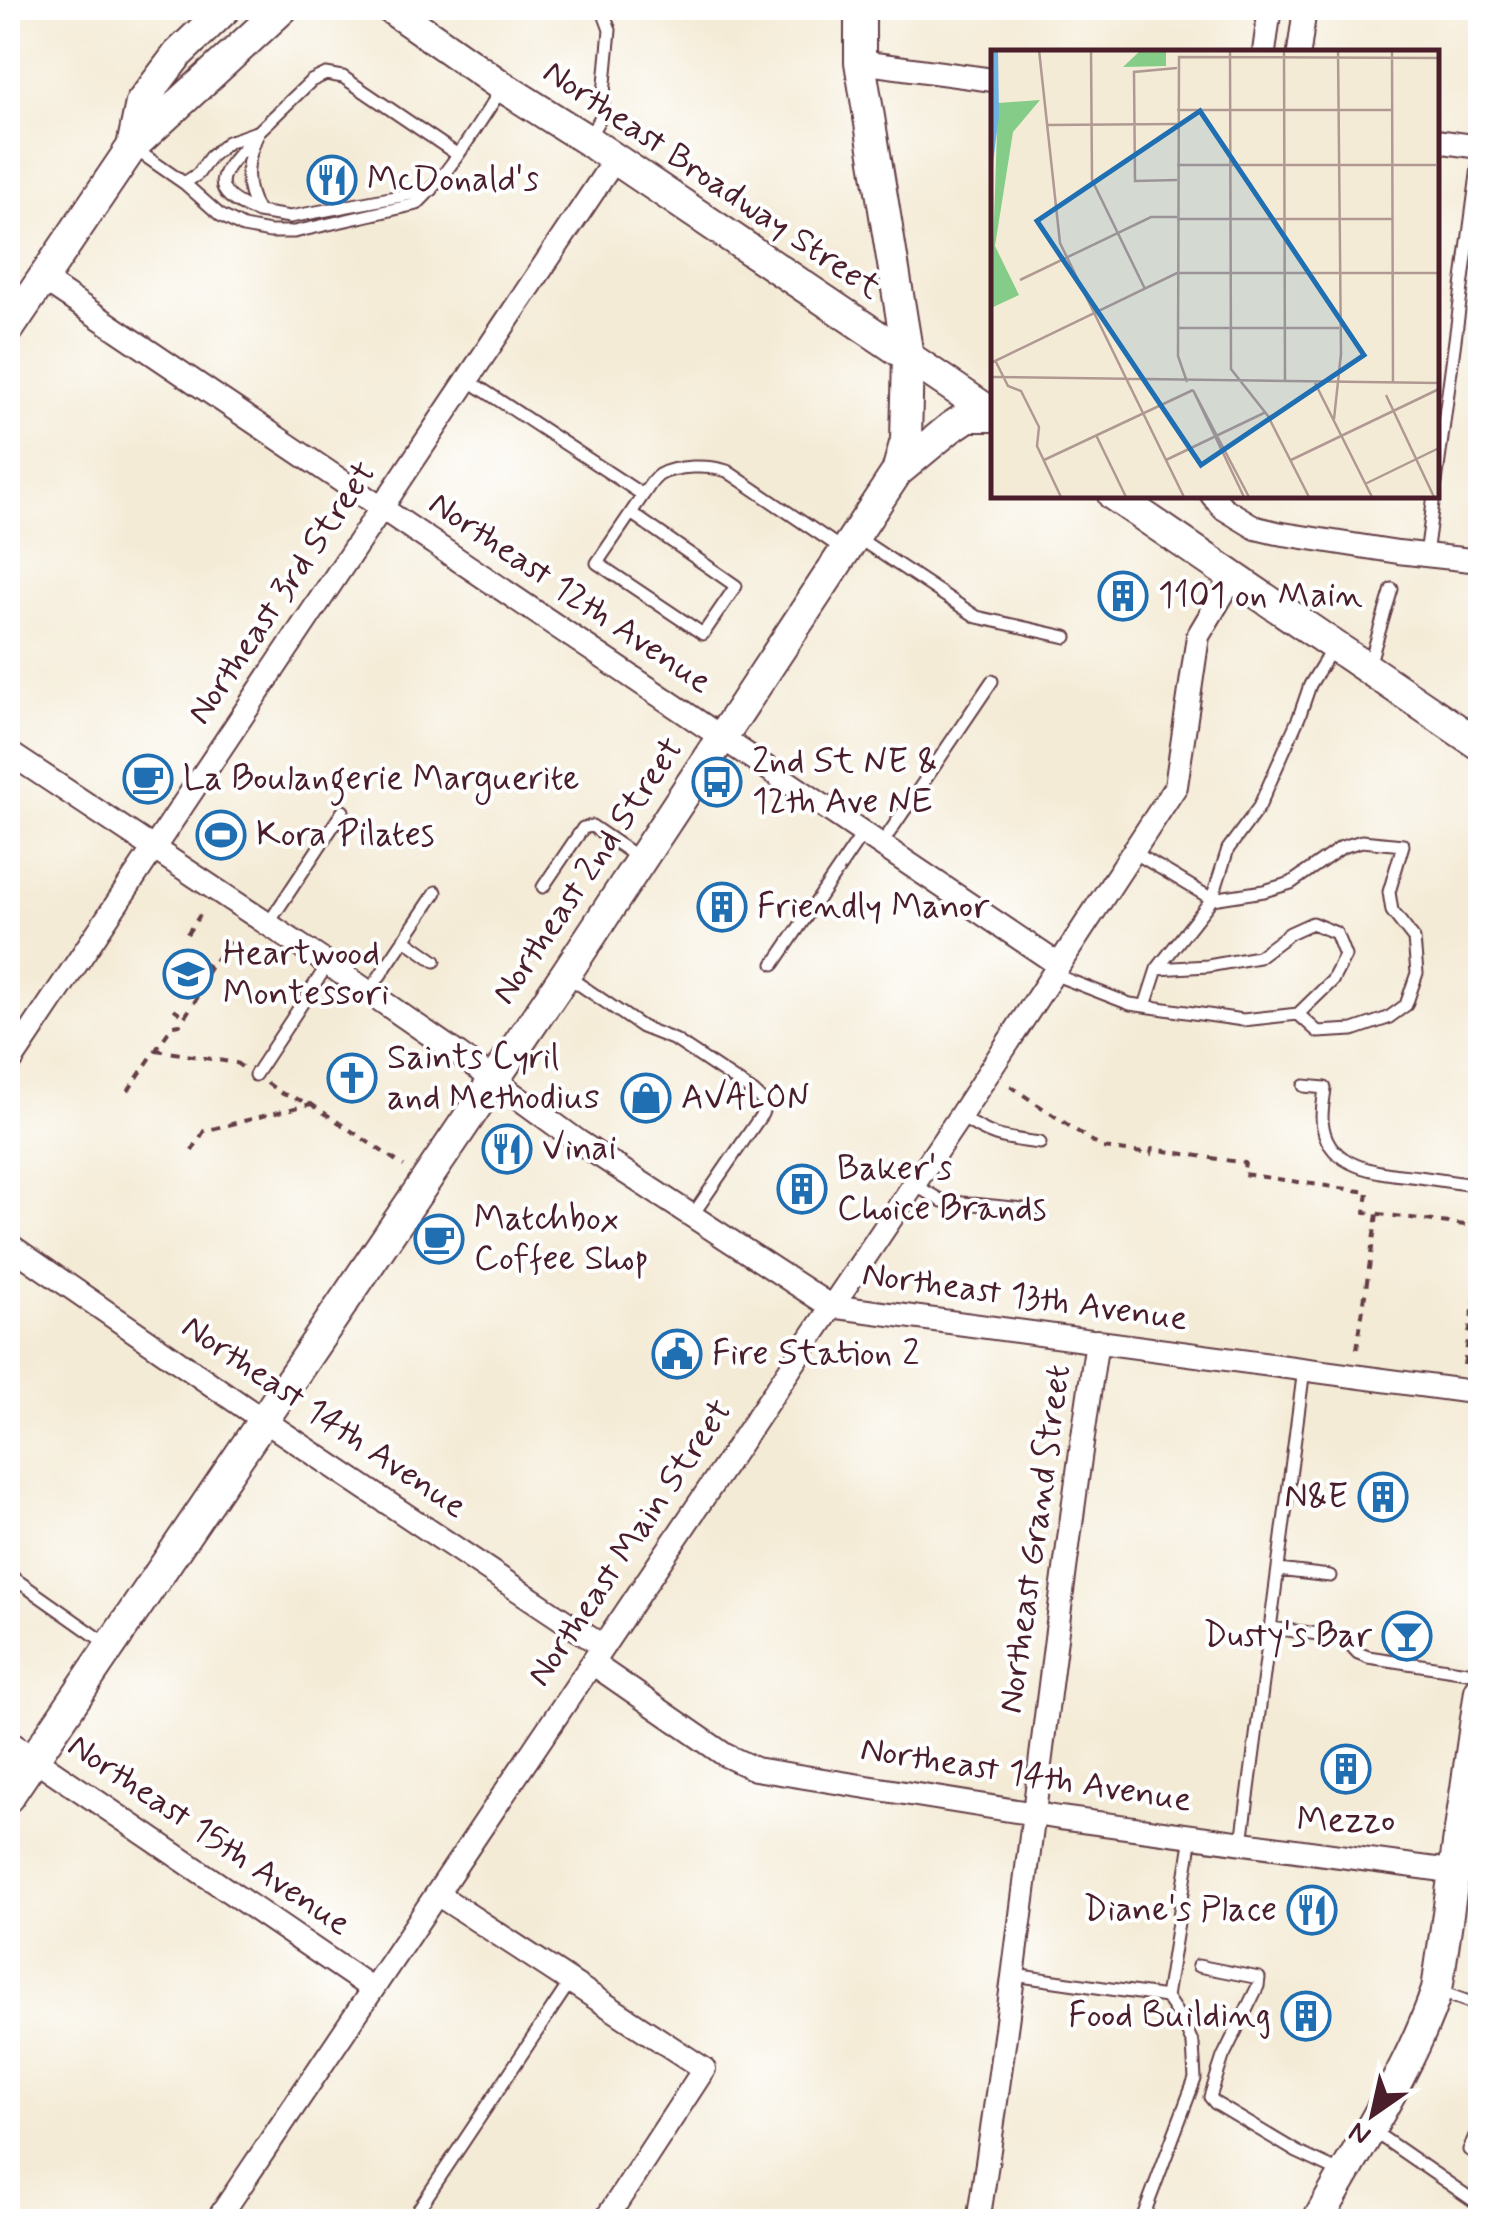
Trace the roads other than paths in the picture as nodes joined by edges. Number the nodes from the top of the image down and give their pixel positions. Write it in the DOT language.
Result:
graph roads {
  1 [pos="226,8"];
  2 [pos="284,8"];
  3 [pos="390,8"];
  4 [pos="602,8"];
  5 [pos="860,8"];
  6 [pos="1270,8"];
  7 [pos="1305,8"];
  8 [pos="432,20"];
  9 [pos="1264,50"];
  10 [pos="1299,50"];
  11 [pos="860,62"];
  12 [pos="991,80"];
  13 [pos="503,87"];
  14 [pos="259,131"];
  15 [pos="587,140"];
  16 [pos="1438,140"];
  17 [pos="132,147"];
  18 [pos="1480,149"];
  19 [pos="458,155"];
  20 [pos="615,159"];
  21 [pos="184,182"];
  22 [pos="432,190"];
  23 [pos="258,212"];
  24 [pos="42,279"];
  25 [pos="8,330"];
  26 [pos="908,356"];
  27 [pos="468,380"];
  28 [pos="991,414"];
  29 [pos="991,415"];
  30 [pos="1438,468"];
  31 [pos="897,472"];
  32 [pos="643,496"];
  33 [pos="1117,498"];
  34 [pos="1434,498"];
  35 [pos="1223,499"];
  36 [pos="1480,500"];
  37 [pos="382,508"];
  38 [pos="631,513"];
  39 [pos="1480,534"];
  40 [pos="850,544"];
  41 [pos="1426,556"];
  42 [pos="1480,561"];
  43 [pos="1233,576"];
  44 [pos="1392,589"];
  45 [pos="1066,636"];
  46 [pos="1333,646"];
  47 [pos="1368,669"];
  48 [pos="992,681"];
  49 [pos="722,738"];
  50 [pos="1480,744"];
  51 [pos="8,752"];
  52 [pos="343,811"];
  53 [pos="872,839"];
  54 [pos="152,849"];
  55 [pos="1132,851"];
  56 [pos="640,859"];
  57 [pos="543,887"];
  58 [pos="436,892"];
  59 [pos="1212,899"];
  60 [pos="268,924"];
  61 [pos="404,939"];
  62 [pos="434,961"];
  63 [pos="328,964"];
  64 [pos="774,964"];
  65 [pos="1157,969"];
  66 [pos="1056,970"];
  67 [pos="565,975"];
  68 [pos="369,992"];
  69 [pos="1146,1006"];
  70 [pos="1298,1014"];
  71 [pos="8,1066"];
  72 [pos="254,1075"];
  73 [pos="492,1080"];
  74 [pos="1304,1086"];
  75 [pos="960,1116"];
  76 [pos="1040,1143"];
  77 [pos="912,1184"];
  78 [pos="1480,1186"];
  79 [pos="1034,1210"];
  80 [pos="692,1216"];
  81 [pos="8,1244"];
  82 [pos="830,1306"];
  83 [pos="1097,1341"];
  84 [pos="1304,1369"];
  85 [pos="1480,1393"];
  86 [pos="264,1420"];
  87 [pos="1278,1570"];
  88 [pos="8,1574"];
  89 [pos="1330,1576"];
  90 [pos="1270,1628"];
  91 [pos="110,1646"];
  92 [pos="597,1655"];
  93 [pos="1480,1674"];
  94 [pos="1480,1692"];
  95 [pos="8,1741"];
  96 [pos="33,1758"];
  97 [pos="8,1797"];
  98 [pos="1033,1814"];
  99 [pos="1192,1836"];
  100 [pos="1242,1843"];
  101 [pos="1468,1874"];
  102 [pos="437,1894"];
  103 [pos="1198,1966"];
  104 [pos="1014,1975"];
  105 [pos="570,1982"];
  106 [pos="371,1988"];
  107 [pos="1436,1990"];
  108 [pos="1166,1997"];
  109 [pos="1480,2006"];
  110 [pos="1480,2125"];
  111 [pos="1369,2129"];
  112 [pos="1469,2150"];
  113 [pos="1344,2174"];
  114 [pos="1480,2205"];
  115 [pos="216,2222"];
  116 [pos="410,2222"];
  117 [pos="604,2222"];
  118 [pos="978,2222"];
  119 [pos="1141,2222"];
  120 [pos="1317,2222"];
  1 -- 17 [label="street"];
  2 -- 17 [label="street"];
  3 -- 8 [label="street, Northeast Broadway Street"];
  4 -- 15 [label="lane"];
  5 -- 11 [label="street, Northeast 2nd Street"];
  6 -- 9 [label="street"];
  7 -- 10 [label="street"];
  8 -- 13 [label="street, Northeast Broadway Street"];
  11 -- 12 [label="street"];
  11 -- 26 [label="street, Northeast 2nd Street"];
  13 -- 15 [label="street, Northeast Broadway Street"];
  13 -- 19 [label="lane"];
  14 -- 19 [label="lane"];
  14 -- 21 [label="lane"];
  14 -- 23 [label="lane"];
  14 -- 23 [label="lane"];
  15 -- 20 [label="street, Northeast Broadway Street"];
  16 -- 18 [label="street"];
  17 -- 21 [label="lane"];
  17 -- 24 [label="street"];
  18 -- 30 [label="lane"];
  19 -- 22 [label="lane"];
  20 -- 26 [label="street, Northeast Broadway Street"];
  20 -- 27 [label="street, Northeast 3rd Street"];
  21 -- 22 [label="lane"];
  22 -- 23 [label="lane"];
  24 -- 25 [label="street"];
  24 -- 37 [label="street, Northeast 12th Avenue"];
  26 -- 28 [label="street, Northeast Broadway Street"];
  26 -- 31 [label="street, Northeast 2nd Street"];
  27 -- 32 [label="lane"];
  27 -- 37 [label="street, Northeast 3rd Street"];
  29 -- 31 [label="street"];
  31 -- 40 [label="street, Northeast 2nd Street"];
  32 -- 38 [label="lane"];
  32 -- 40 [label="lane"];
  33 -- 43 [label="street"];
  34 -- 41 [label="lane"];
  35 -- 41 [label="street"];
  36 -- 39 [label="lane"];
  37 -- 49 [label="street, Northeast 12th Avenue"];
  37 -- 54 [label="street, Northeast 3rd Street"];
  38 -- 38 [label="lane"];
  40 -- 45 [label="lane"];
  40 -- 49 [label="street, Northeast 2nd Street"];
  41 -- 42 [label="street"];
  43 -- 46 [label="street"];
  43 -- 55 [label="street, Northeast Main Street"];
  44 -- 47 [label="lane"];
  46 -- 47 [label="street"];
  46 -- 59 [label="lane"];
  47 -- 50 [label="street"];
  48 -- 53 [label="lane"];
  49 -- 53 [label="street, Northeast 12th Avenue"];
  49 -- 56 [label="street, Northeast 2nd Street"];
  51 -- 54 [label="street, Northeast 13th Avenue"];
  52 -- 60 [label="lane"];
  53 -- 64 [label="lane"];
  53 -- 66 [label="street, Northeast 12th Avenue"];
  54 -- 60 [label="street, Northeast 13th Avenue"];
  54 -- 71 [label="street, Northeast 3rd Street"];
  55 -- 59 [label="lane"];
  55 -- 66 [label="street, Northeast Main Street"];
  56 -- 57 [label="lane"];
  56 -- 67 [label="street, Northeast 2nd Street"];
  58 -- 61 [label="lane"];
  59 -- 65 [label="lane"];
  59 -- 70 [label="lane"];
  60 -- 63 [label="street, Northeast 13th Avenue"];
  61 -- 62 [label="lane"];
  61 -- 68 [label="lane"];
  63 -- 68 [label="street, Northeast 13th Avenue"];
  63 -- 72 [label="lane"];
  65 -- 69 [label="lane"];
  65 -- 70 [label="lane"];
  66 -- 69 [label="lane"];
  66 -- 75 [label="street, Northeast Main Street"];
  67 -- 73 [label="street, Northeast 2nd Street"];
  67 -- 80 [label="lane"];
  68 -- 73 [label="street, Northeast 13th Avenue"];
  69 -- 70 [label="lane"];
  73 -- 80 [label="street, Northeast 13th Avenue"];
  73 -- 86 [label="street, Northeast 2nd Street"];
  74 -- 78 [label="lane"];
  75 -- 76 [label="lane"];
  75 -- 77 [label="street, Northeast Main Street"];
  77 -- 79 [label="lane"];
  77 -- 82 [label="street, Northeast Main Street"];
  80 -- 82 [label="street, Northeast 13th Avenue"];
  81 -- 86 [label="street, Northeast 14th Avenue"];
  82 -- 83 [label="street, Northeast 13th Avenue"];
  82 -- 92 [label="street, Northeast Main Street"];
  83 -- 84 [label="street, Northeast 13th Avenue"];
  83 -- 98 [label="street, Northeast Grand Street"];
  84 -- 85 [label="street, Northeast 13th Avenue"];
  84 -- 87 [label="lane"];
  86 -- 91 [label="street, Northeast 2nd Street"];
  86 -- 92 [label="street, Northeast 14th Avenue"];
  87 -- 89 [label="lane"];
  87 -- 90 [label="lane"];
  88 -- 91 [label="lane"];
  90 -- 93 [label="lane"];
  90 -- 100 [label="lane"];
  91 -- 96 [label="street, Northeast 2nd Street"];
  92 -- 98 [label="street, Northeast 14th Avenue"];
  92 -- 102 [label="street, Northeast Main Street"];
  94 -- 101 [label="street"];
  95 -- 96 [label="street, Northeast 15th Avenue"];
  96 -- 97 [label="street, Northeast 2nd Street"];
  96 -- 106 [label="street, Northeast 15th Avenue"];
  98 -- 99 [label="street, Northeast 14th Avenue"];
  98 -- 104 [label="street, Northeast Grand Street"];
  99 -- 100 [label="street, Northeast 14th Avenue"];
  99 -- 108 [label="lane"];
  100 -- 101 [label="street, Northeast 14th Avenue"];
  101 -- 107 [label="street"];
  102 -- 105 [label="street"];
  102 -- 106 [label="street, Northeast Main Street"];
  103 -- 113 [label="lane"];
  104 -- 108 [label="lane"];
  104 -- 118 [label="street, Northeast Grand Street"];
  105 -- 116 [label="lane"];
  105 -- 117 [label="street"];
  106 -- 115 [label="street, Northeast Main Street"];
  107 -- 109 [label="lane"];
  107 -- 111 [label="street"];
  108 -- 119 [label="lane"];
  110 -- 112 [label="lane"];
  111 -- 113 [label="street"];
  111 -- 114 [label="lane"];
  113 -- 120 [label="street"];
}
